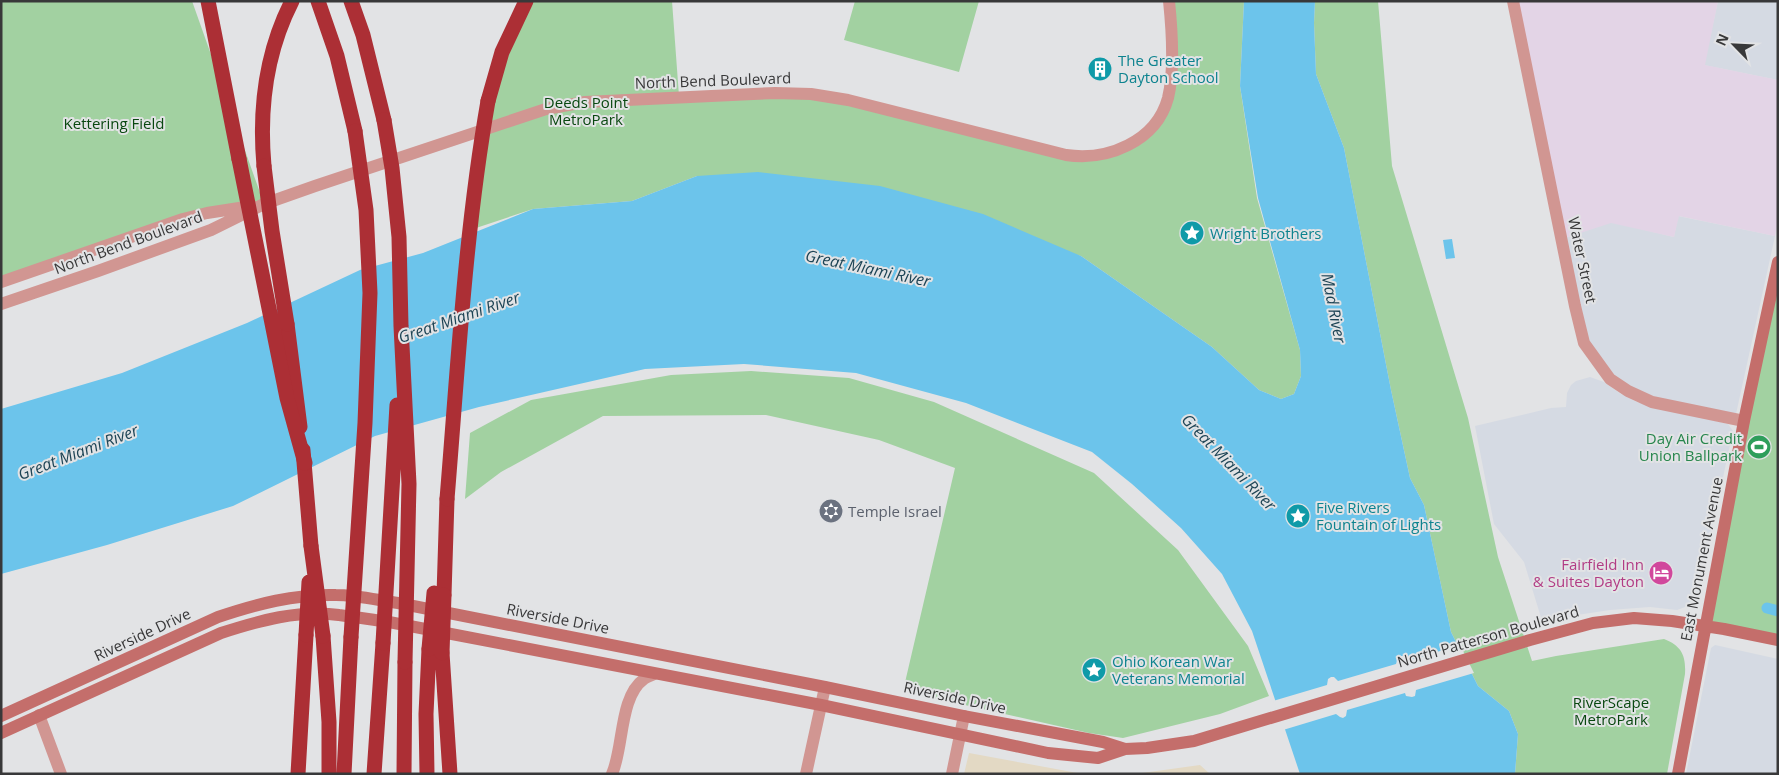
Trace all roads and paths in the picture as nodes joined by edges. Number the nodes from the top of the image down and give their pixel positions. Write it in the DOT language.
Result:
graph roads {
  1 [pos="208,1"];
  2 [pos="318,1"];
  3 [pos="351,1"];
  4 [pos="526,1"];
  5 [pos="1169,1"];
  6 [pos="1513,1"];
  7 [pos="291,3"];
  8 [pos="264,204"];
  9 [pos="1778,262"];
  10 [pos="1,282"];
  11 [pos="1,304"];
  12 [pos="401,326"];
  13 [pos="1744,421"];
  14 [pos="304,463"];
  15 [pos="312,546"];
  16 [pos="1704,626"];
  17 [pos="1778,640"];
  18 [pos="435,651"];
  19 [pos="654,674"];
  20 [pos="826,687"];
  21 [pos="821,705"];
  22 [pos="38,715"];
  23 [pos="1,716"];
  24 [pos="964,716"];
  25 [pos="1,732"];
  26 [pos="1213,734"];
  27 [pos="960,735"];
  28 [pos="1125,749"];
  29 [pos="61,774"];
  30 [pos="298,774"];
  31 [pos="329,774"];
  32 [pos="344,774"];
  33 [pos="374,774"];
  34 [pos="404,774"];
  35 [pos="427,774"];
  36 [pos="450,774"];
  37 [pos="612,774"];
  38 [pos="806,774"];
  39 [pos="952,774"];
  40 [pos="1678,774"];
  1 -- 14 [label="highway, bridge"];
  2 -- 32 [label="highway, bridge"];
  3 -- 12 [label="highway, bridge"];
  4 -- 18 [label="highway, bridge"];
  5 -- 8 [label="street, North Bend Boulevard"];
  6 -- 13 [label="street, Water Street"];
  7 -- 14 [label="highway, bridge"];
  8 -- 10 [label="street, North Bend Boulevard"];
  8 -- 11 [label="street, North Bend Boulevard"];
  9 -- 13 [label="main road, East Monument Avenue"];
  12 -- 33 [label="highway, bridge"];
  12 -- 34 [label="highway, bridge"];
  13 -- 16 [label="main road, East Monument Avenue"];
  14 -- 15 [label="highway"];
  15 -- 30 [label="highway, bridge"];
  15 -- 31 [label="highway, bridge"];
  16 -- 17 [label="main road, North Patterson Boulevard"];
  16 -- 26 [label="main road, North Patterson Boulevard"];
  16 -- 40 [label="main road, East Monument Avenue"];
  18 -- 35 [label="highway"];
  18 -- 36 [label="highway"];
  19 -- 21 [label="main road, Riverside Drive"];
  19 -- 22 [label="main road, Riverside Drive"];
  19 -- 37 [label="street"];
  20 -- 21 [label="street"];
  20 -- 23 [label="main road, Riverside Drive"];
  20 -- 24 [label="main road, Riverside Drive"];
  21 -- 27 [label="main road, Riverside Drive"];
  21 -- 38 [label="street"];
  22 -- 25 [label="main road, Riverside Drive"];
  22 -- 29 [label="street"];
  24 -- 27 [label="street"];
  24 -- 28 [label="main road, Riverside Drive"];
  26 -- 28 [label="main road, Riverside Drive"];
  27 -- 28 [label="main road, Riverside Drive"];
  27 -- 39 [label="street"];
}
